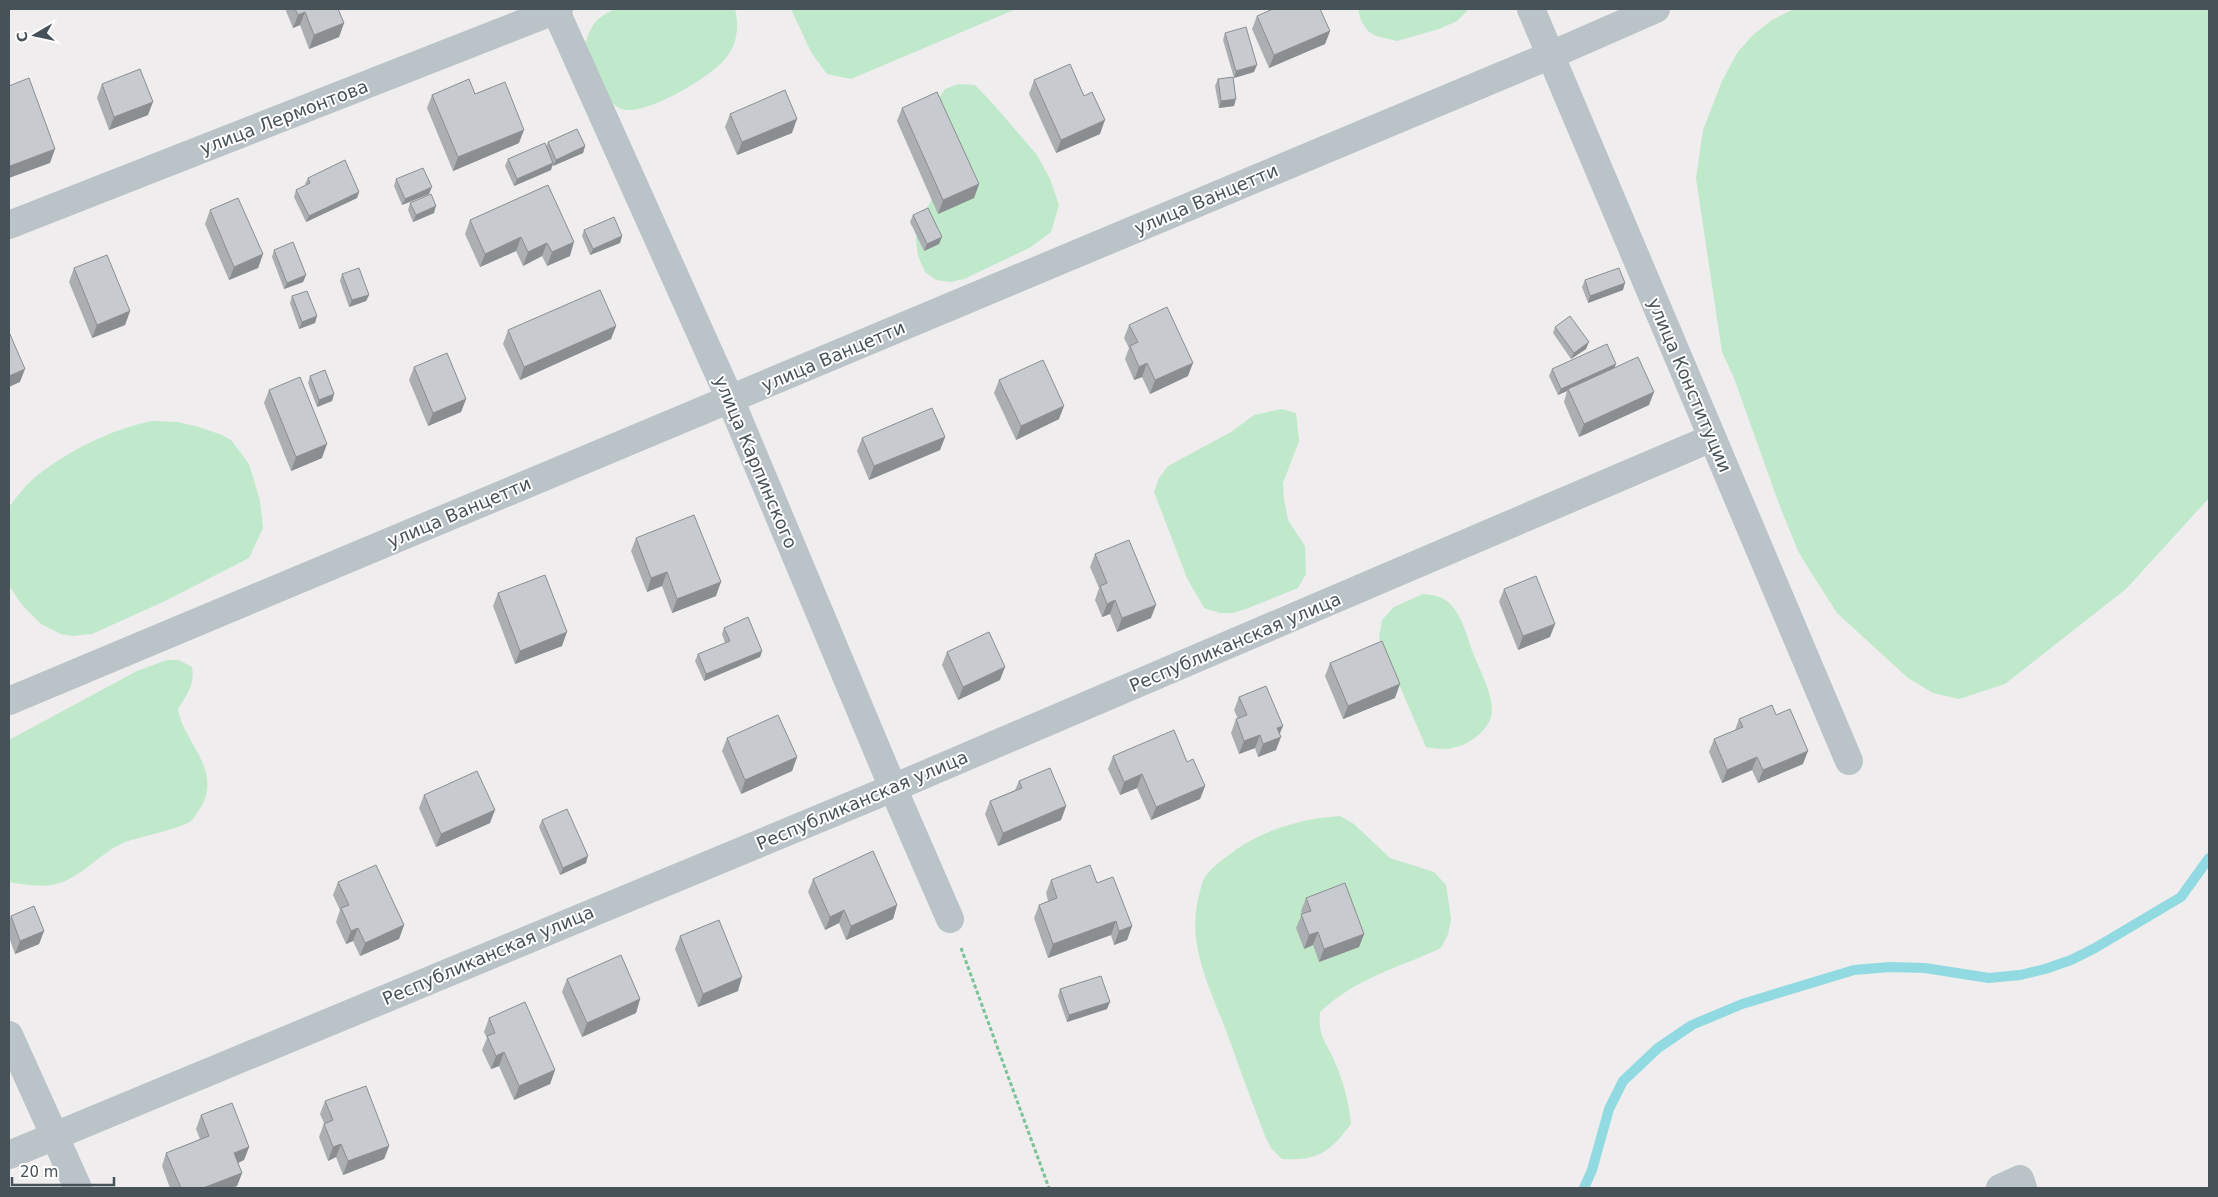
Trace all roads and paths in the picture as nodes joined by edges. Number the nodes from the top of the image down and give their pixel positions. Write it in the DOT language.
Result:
graph roads {
  1 [pos="557,9"];
  2 [pos="1531,9"];
  3 [pos="1656,9"];
  4 [pos="1551,55"];
  5 [pos="9,225"];
  6 [pos="730,399"];
  7 [pos="1712,438"];
  8 [pos="9,701"];
  9 [pos="1849,761"];
  10 [pos="893,788"];
  11 [pos="950,919"];
  12 [pos="9,1035"];
  13 [pos="55,1135"];
  14 [pos="9,1156"];
  15 [pos="78,1188"];
  16 [pos="1049,1188"];
  1 -- 5 [label="street, улица Лермонтова"];
  1 -- 6 [label="street, улица Карпинского"];
  2 -- 4 [label="street, улица Конституции"];
  3 -- 4 [label="street, улица Ванцетти"];
  4 -- 6 [label="street, улица Ванцетти"];
  4 -- 7 [label="street, улица Конституции"];
  6 -- 8 [label="street, улица Ванцетти"];
  6 -- 10 [label="street, улица Карпинского"];
  7 -- 9 [label="street, улица Конституции"];
  7 -- 10 [label="street, Республиканская улица"];
  10 -- 11 [label="street, улица Карпинского"];
  10 -- 13 [label="street, Республиканская улица"];
  11 -- 16 [label="path"];
  12 -- 13 [label="street"];
  13 -- 14 [label="street, Республиканская улица"];
  13 -- 15 [label="street"];
}
